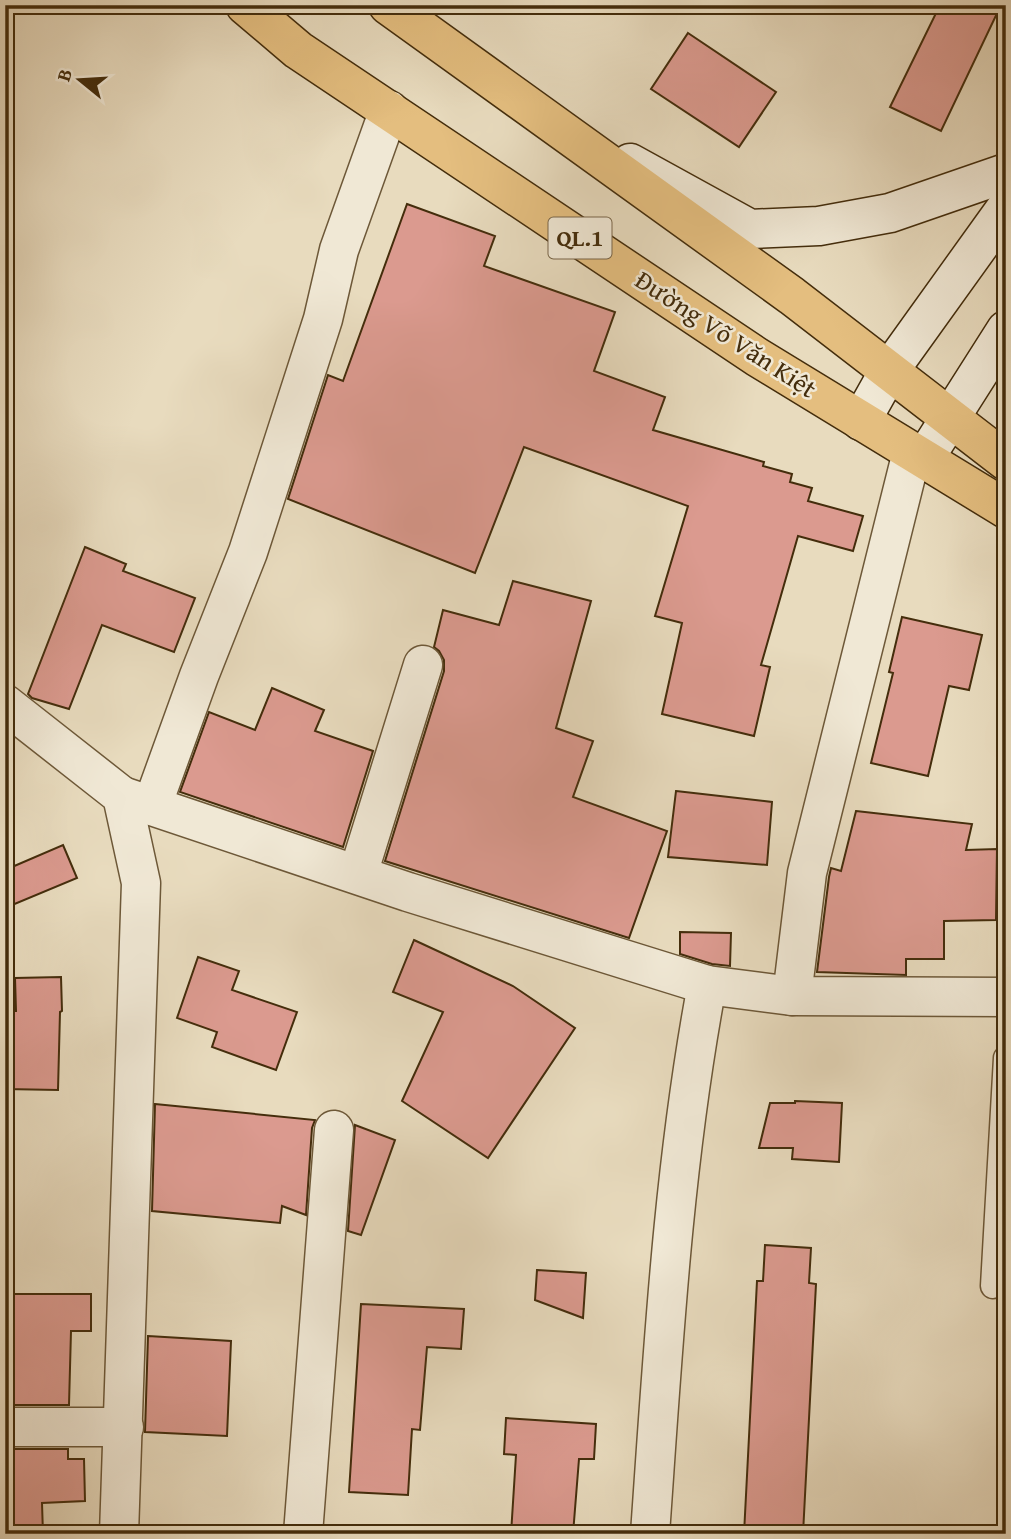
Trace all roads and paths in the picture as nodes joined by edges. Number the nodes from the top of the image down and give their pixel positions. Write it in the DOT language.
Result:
graph roads {
  1 [pos="245,5"];
  2 [pos="388,5"];
  3 [pos="516,98"];
  4 [pos="389,110"];
  5 [pos="1006,173"];
  6 [pos="1006,208"];
  7 [pos="1006,330"];
  8 [pos="889,372"];
  9 [pos="950,418"];
  10 [pos="861,421"];
  11 [pos="918,456"];
  12 [pos="1006,461"];
  13 [pos="1006,509"];
  14 [pos="423,665"];
  15 [pos="5,704"];
  16 [pos="137,801"];
  17 [pos="358,874"];
  18 [pos="707,985"];
  19 [pos="792,996"];
  20 [pos="1006,998"];
  21 [pos="1006,1058"];
  22 [pos="334,1130"];
  23 [pos="993,1286"];
  24 [pos="5,1427"];
  25 [pos="124,1427"];
  26 [pos="119,1534"];
  27 [pos="303,1534"];
  28 [pos="650,1534"];
  1 -- 4 [label="highway, Đường Võ Văn Kiệt / QL.1"];
  2 -- 3 [label="highway"];
  3 -- 5 [label="street"];
  3 -- 8 [label="highway"];
  4 -- 10 [label="highway, Đường Võ Văn Kiệt / QL.1"];
  4 -- 16 [label="street"];
  6 -- 8 [label="street"];
  7 -- 9 [label="street"];
  8 -- 9 [label="highway"];
  8 -- 10 [label="street"];
  9 -- 11 [label="street"];
  9 -- 12 [label="highway"];
  10 -- 11 [label="highway, Đường Võ Văn Kiệt / QL.1"];
  11 -- 13 [label="highway, Đường Võ Văn Kiệt / QL.1"];
  11 -- 19 [label="street"];
  14 -- 17 [label="street"];
  15 -- 16 [label="street"];
  16 -- 17 [label="street"];
  16 -- 25 [label="street"];
  17 -- 18 [label="street"];
  18 -- 19 [label="street"];
  18 -- 28 [label="street"];
  19 -- 20 [label="street"];
  21 -- 23 [label="lane"];
  22 -- 27 [label="street"];
  24 -- 25 [label="street"];
  25 -- 26 [label="street"];
}
